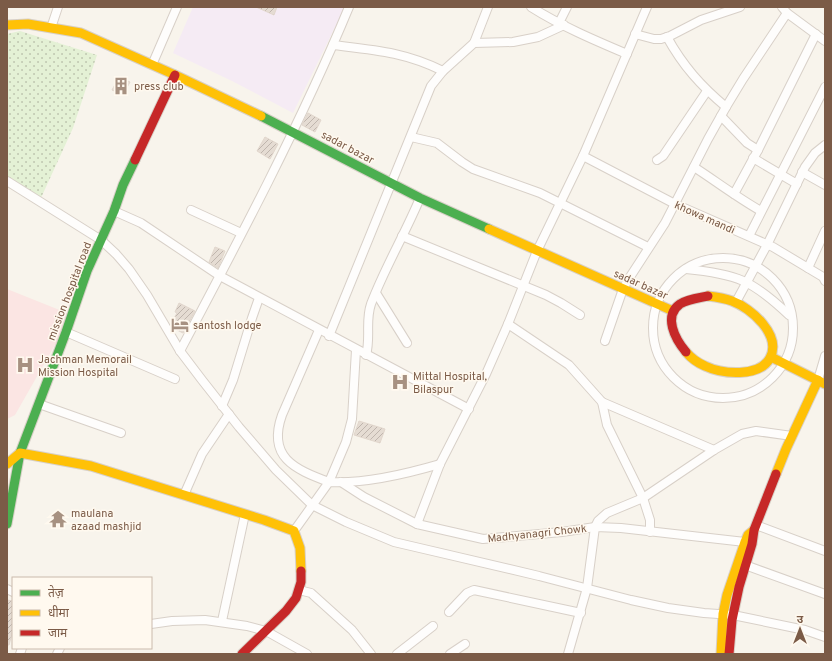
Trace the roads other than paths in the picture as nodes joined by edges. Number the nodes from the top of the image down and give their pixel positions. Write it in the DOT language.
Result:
graph roads {
  1 [pos="58,7"];
  2 [pos="177,7"];
  3 [pos="349,7"];
  4 [pos="488,7"];
  5 [pos="531,7"];
  6 [pos="567,7"];
  7 [pos="647,7"];
  8 [pos="740,7"];
  9 [pos="785,10"];
  10 [pos="562,24"];
  11 [pos="7,25"];
  12 [pos="51,28"];
  13 [pos="635,34"];
  14 [pos="816,34"];
  15 [pos="667,37"];
  16 [pos="825,41"];
  17 [pos="474,43"];
  18 [pos="333,45"];
  19 [pos="627,54"];
  20 [pos="152,65"];
  21 [pos="443,71"];
  22 [pos="174,75"];
  23 [pos="825,87"];
  24 [pos="706,91"];
  25 [pos="726,107"];
  26 [pos="721,116"];
  27 [pos="292,131"];
  28 [pos="411,137"];
  29 [pos="825,145"];
  30 [pos="758,150"];
  31 [pos="583,156"];
  32 [pos="753,158"];
  33 [pos="657,160"];
  34 [pos="694,167"];
  35 [pos="802,172"];
  36 [pos="780,174"];
  37 [pos="7,181"];
  38 [pos="391,183"];
  39 [pos="797,184"];
  40 [pos="825,185"];
  41 [pos="734,194"];
  42 [pos="420,198"];
  43 [pos="561,203"];
  44 [pos="675,204"];
  45 [pos="191,210"];
  46 [pos="114,211"];
  47 [pos="761,212"];
  48 [pos="825,231"];
  49 [pos="241,233"];
  50 [pos="402,236"];
  51 [pos="749,236"];
  52 [pos="101,240"];
  53 [pos="767,245"];
  54 [pos="648,247"];
  55 [pos="537,251"];
  56 [pos="756,265"];
  57 [pos="808,268"];
  58 [pos="686,269"];
  59 [pos="220,276"];
  60 [pos="824,277"];
  61 [pos="747,282"];
  62 [pos="523,285"];
  63 [pos="623,289"];
  64 [pos="376,293"];
  65 [pos="260,298"];
  66 [pos="736,302"];
  67 [pos="657,304"];
  68 [pos="674,311"];
  69 [pos="580,315"];
  70 [pos="790,316"];
  71 [pos="508,324"];
  72 [pos="319,330"];
  73 [pos="66,332"];
  74 [pos="329,336"];
  75 [pos="605,341"];
  76 [pos="407,343"];
  77 [pos="356,350"];
  78 [pos="180,352"];
  79 [pos="366,355"];
  80 [pos="825,356"];
  81 [pos="771,357"];
  82 [pos="784,364"];
  83 [pos="174,380"];
  84 [pos="821,382"];
  85 [pos="602,402"];
  86 [pos="39,404"];
  87 [pos="222,406"];
  88 [pos="469,409"];
  89 [pos="229,414"];
  90 [pos="121,433"];
  91 [pos="792,436"];
  92 [pos="714,450"];
  93 [pos="20,453"];
  94 [pos="7,464"];
  95 [pos="440,464"];
  96 [pos="329,482"];
  97 [pos="341,482"];
  98 [pos="184,495"];
  99 [pos="643,498"];
  100 [pos="312,505"];
  101 [pos="245,514"];
  102 [pos="7,524"];
  103 [pos="417,524"];
  104 [pos="595,528"];
  105 [pos="755,528"];
  106 [pos="294,531"];
  107 [pos="650,532"];
  108 [pos="744,542"];
  109 [pos="825,551"];
  110 [pos="745,565"];
  111 [pos="587,588"];
  112 [pos="299,590"];
  113 [pos="825,594"];
  114 [pos="449,612"];
  115 [pos="581,612"];
  116 [pos="723,614"];
  117 [pos="733,615"];
  118 [pos="222,621"];
  119 [pos="152,624"];
  120 [pos="433,626"];
  121 [pos="266,631"];
  122 [pos="825,637"];
  123 [pos="465,644"];
  124 [pos="242,654"];
  125 [pos="307,654"];
  126 [pos="371,654"];
  127 [pos="397,654"];
  128 [pos="450,654"];
  129 [pos="568,654"];
  130 [pos="721,654"];
  131 [pos="729,654"];
  1 -- 12 [label="street"];
  2 -- 20 [label="street"];
  3 -- 18 [label="street"];
  4 -- 17 [label="street"];
  5 -- 10 [label="street"];
  6 -- 10 [label="street"];
  7 -- 13 [label="street"];
  8 -- 15 [label="street"];
  9 -- 14 [label="street"];
  9 -- 25 [label="street"];
  10 -- 17 [label="street"];
  10 -- 19 [label="street"];
  11 -- 12 [label="street, sadar bazar"];
  12 -- 20 [label="street, sadar bazar"];
  13 -- 15 [label="street"];
  13 -- 19 [label="street"];
  14 -- 16 [label="street"];
  14 -- 30 [label="street"];
  15 -- 24 [label="street"];
  17 -- 21 [label="street"];
  18 -- 21 [label="street"];
  18 -- 27 [label="street"];
  19 -- 31 [label="street"];
  20 -- 22 [label="street, sadar bazar"];
  21 -- 28 [label="street"];
  22 -- 27 [label="street, sadar bazar"];
  22 -- 46 [label="street, mission hospital road"];
  23 -- 36 [label="street"];
  24 -- 25 [label="street"];
  24 -- 33 [label="street"];
  25 -- 26 [label="street"];
  26 -- 30 [label="street"];
  26 -- 34 [label="street"];
  27 -- 38 [label="street, sadar bazar"];
  27 -- 49 [label="street"];
  28 -- 38 [label="street"];
  28 -- 43 [label="street"];
  29 -- 35 [label="street"];
  30 -- 32 [label="street"];
  31 -- 43 [label="street"];
  31 -- 44 [label="street, khowa mandi"];
  32 -- 36 [label="street"];
  32 -- 41 [label="street"];
  34 -- 41 [label="street"];
  34 -- 44 [label="street"];
  35 -- 39 [label="street"];
  35 -- 40 [label="street"];
  36 -- 39 [label="street"];
  36 -- 47 [label="street"];
  37 -- 52 [label="street"];
  38 -- 42 [label="street, sadar bazar"];
  38 -- 74 [label="street"];
  39 -- 53 [label="street"];
  41 -- 47 [label="street"];
  42 -- 50 [label="street"];
  42 -- 55 [label="street, sadar bazar"];
  43 -- 54 [label="street"];
  43 -- 55 [label="street"];
  44 -- 51 [label="street, khowa mandi"];
  44 -- 54 [label="street"];
  45 -- 49 [label="street"];
  46 -- 52 [label="street, mission hospital road"];
  46 -- 59 [label="street"];
  47 -- 51 [label="street"];
  48 -- 57 [label="street"];
  49 -- 59 [label="street"];
  50 -- 62 [label="street"];
  50 -- 64 [label="street"];
  51 -- 53 [label="street, khowa mandi"];
  52 -- 73 [label="street, mission hospital road"];
  52 -- 78 [label="street"];
  53 -- 56 [label="street"];
  53 -- 57 [label="street, khowa mandi"];
  54 -- 63 [label="street"];
  55 -- 62 [label="street"];
  55 -- 63 [label="street, sadar bazar"];
  56 -- 58 [label="street"];
  56 -- 61 [label="street"];
  56 -- 70 [label="street"];
  57 -- 60 [label="street, khowa mandi"];
  58 -- 61 [label="street"];
  58 -- 67 [label="street"];
  59 -- 65 [label="street"];
  59 -- 78 [label="street"];
  61 -- 66 [label="street"];
  61 -- 70 [label="street"];
  62 -- 69 [label="street"];
  62 -- 71 [label="street"];
  63 -- 67 [label="street, sadar bazar"];
  63 -- 75 [label="street"];
  64 -- 76 [label="street"];
  64 -- 79 [label="street"];
  65 -- 72 [label="street"];
  65 -- 87 [label="street"];
  66 -- 68 [label="street"];
  66 -- 81 [label="street"];
  67 -- 68 [label="street, sadar bazar"];
  67 -- 82 [label="street"];
  68 -- 81 [label="street"];
  70 -- 82 [label="street"];
  71 -- 85 [label="street"];
  71 -- 88 [label="street"];
  72 -- 74 [label="street"];
  72 -- 96 [label="street"];
  73 -- 83 [label="street"];
  73 -- 86 [label="street, mission hospital road"];
  74 -- 77 [label="street"];
  77 -- 79 [label="street"];
  77 -- 96 [label="street"];
  78 -- 87 [label="street"];
  79 -- 88 [label="street"];
  80 -- 84 [label="street"];
  81 -- 82 [label="street"];
  82 -- 84 [label="street"];
  84 -- 91 [label="street"];
  85 -- 92 [label="street"];
  85 -- 99 [label="street"];
  86 -- 90 [label="street"];
  86 -- 93 [label="street, mission hospital road"];
  87 -- 89 [label="street"];
  88 -- 95 [label="street"];
  89 -- 98 [label="street"];
  89 -- 100 [label="street"];
  91 -- 92 [label="street"];
  91 -- 105 [label="street"];
  92 -- 99 [label="street"];
  93 -- 94 [label="street"];
  93 -- 98 [label="street"];
  93 -- 102 [label="street, mission hospital road"];
  95 -- 97 [label="street"];
  95 -- 103 [label="street"];
  96 -- 97 [label="street"];
  96 -- 100 [label="street"];
  97 -- 103 [label="street, Madhyanagri Chowk"];
  98 -- 101 [label="street"];
  99 -- 104 [label="street"];
  99 -- 107 [label="street"];
  100 -- 106 [label="street"];
  100 -- 111 [label="street"];
  101 -- 106 [label="street"];
  101 -- 118 [label="street"];
  103 -- 104 [label="street, Madhyanagri Chowk"];
  104 -- 107 [label="street, Madhyanagri Chowk"];
  104 -- 111 [label="street"];
  105 -- 108 [label="street"];
  105 -- 109 [label="street"];
  105 -- 110 [label="street"];
  106 -- 112 [label="street"];
  107 -- 108 [label="street, Madhyanagri Chowk"];
  108 -- 116 [label="street"];
  110 -- 113 [label="street"];
  110 -- 117 [label="street"];
  111 -- 115 [label="street"];
  111 -- 116 [label="street"];
  112 -- 121 [label="street"];
  112 -- 126 [label="street"];
  114 -- 115 [label="street"];
  115 -- 129 [label="street"];
  116 -- 117 [label="street"];
  116 -- 130 [label="street"];
  117 -- 122 [label="street"];
  117 -- 131 [label="street"];
  118 -- 119 [label="street"];
  118 -- 121 [label="street"];
  120 -- 127 [label="street"];
  121 -- 124 [label="street"];
  121 -- 125 [label="street"];
  123 -- 128 [label="street"];
}
